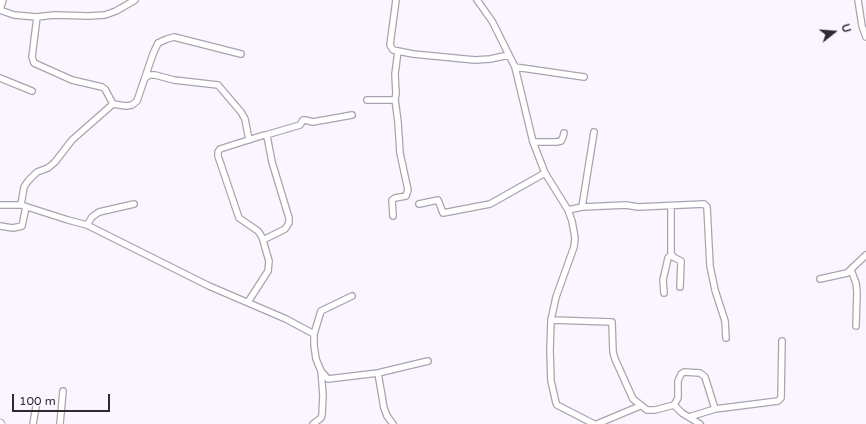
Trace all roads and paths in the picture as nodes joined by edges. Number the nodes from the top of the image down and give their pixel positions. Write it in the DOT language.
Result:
graph roads {
  1 [pos="3,0"];
  2 [pos="135,0"];
  3 [pos="396,0"];
  4 [pos="478,0"];
  5 [pos="858,0"];
  6 [pos="0,10"];
  7 [pos="37,17"];
  8 [pos="866,37"];
  9 [pos="398,51"];
  10 [pos="241,54"];
  11 [pos="509,56"];
  12 [pos="515,67"];
  13 [pos="584,77"];
  14 [pos="0,78"];
  15 [pos="145,78"];
  16 [pos="32,91"];
  17 [pos="395,99"];
  18 [pos="367,100"];
  19 [pos="113,104"];
  20 [pos="352,115"];
  21 [pos="594,132"];
  22 [pos="564,133"];
  23 [pos="266,135"];
  24 [pos="249,140"];
  25 [pos="533,142"];
  26 [pos="545,172"];
  27 [pos="134,204"];
  28 [pos="419,204"];
  29 [pos="0,205"];
  30 [pos="23,206"];
  31 [pos="671,206"];
  32 [pos="582,207"];
  33 [pos="568,210"];
  34 [pos="393,216"];
  35 [pos="87,224"];
  36 [pos="0,226"];
  37 [pos="263,240"];
  38 [pos="672,255"];
  39 [pos="866,255"];
  40 [pos="851,270"];
  41 [pos="820,279"];
  42 [pos="680,287"];
  43 [pos="664,293"];
  44 [pos="352,296"];
  45 [pos="248,302"];
  46 [pos="551,320"];
  47 [pos="856,326"];
  48 [pos="314,334"];
  49 [pos="726,338"];
  50 [pos="782,341"];
  51 [pos="428,361"];
  52 [pos="321,371"];
  53 [pos="378,373"];
  54 [pos="63,391"];
  55 [pos="37,401"];
  56 [pos="674,405"];
  57 [pos="640,406"];
  58 [pos="715,409"];
  59 [pos="689,417"];
  60 [pos="391,423"];
  61 [pos="33,424"];
  62 [pos="60,424"];
  63 [pos="313,424"];
  64 [pos="596,424"];
  65 [pos="700,424"];
  1 -- 6 [label="street"];
  2 -- 7 [label="street"];
  3 -- 9 [label="street"];
  4 -- 11 [label="street"];
  5 -- 8 [label="street"];
  6 -- 7 [label="street"];
  7 -- 19 [label="street"];
  9 -- 11 [label="street"];
  9 -- 17 [label="street"];
  10 -- 15 [label="street"];
  11 -- 12 [label="street"];
  12 -- 13 [label="street"];
  12 -- 25 [label="street"];
  14 -- 16 [label="street"];
  15 -- 19 [label="street"];
  15 -- 24 [label="street"];
  17 -- 18 [label="street"];
  17 -- 34 [label="street"];
  19 -- 30 [label="street"];
  20 -- 23 [label="street"];
  21 -- 32 [label="street"];
  22 -- 25 [label="street"];
  23 -- 24 [label="street"];
  23 -- 37 [label="street"];
  24 -- 37 [label="street"];
  25 -- 26 [label="street"];
  26 -- 28 [label="street"];
  26 -- 33 [label="street"];
  27 -- 35 [label="street"];
  29 -- 30 [label="street"];
  30 -- 35 [label="street"];
  30 -- 36 [label="street"];
  31 -- 32 [label="street"];
  31 -- 38 [label="street"];
  31 -- 49 [label="street"];
  32 -- 33 [label="street"];
  33 -- 46 [label="street"];
  35 -- 45 [label="street"];
  37 -- 45 [label="street"];
  38 -- 42 [label="street"];
  38 -- 43 [label="street"];
  39 -- 40 [label="street"];
  40 -- 41 [label="street"];
  40 -- 47 [label="street"];
  44 -- 48 [label="street"];
  45 -- 48 [label="street"];
  46 -- 57 [label="street"];
  46 -- 64 [label="street"];
  48 -- 52 [label="street"];
  50 -- 58 [label="street"];
  51 -- 53 [label="street"];
  52 -- 53 [label="street"];
  52 -- 63 [label="street"];
  53 -- 60 [label="street"];
  54 -- 62 [label="street"];
  55 -- 61 [label="street"];
  56 -- 57 [label="street"];
  56 -- 58 [label="street"];
  56 -- 59 [label="street"];
  57 -- 64 [label="street"];
  58 -- 59 [label="street"];
  59 -- 65 [label="street"];
}
